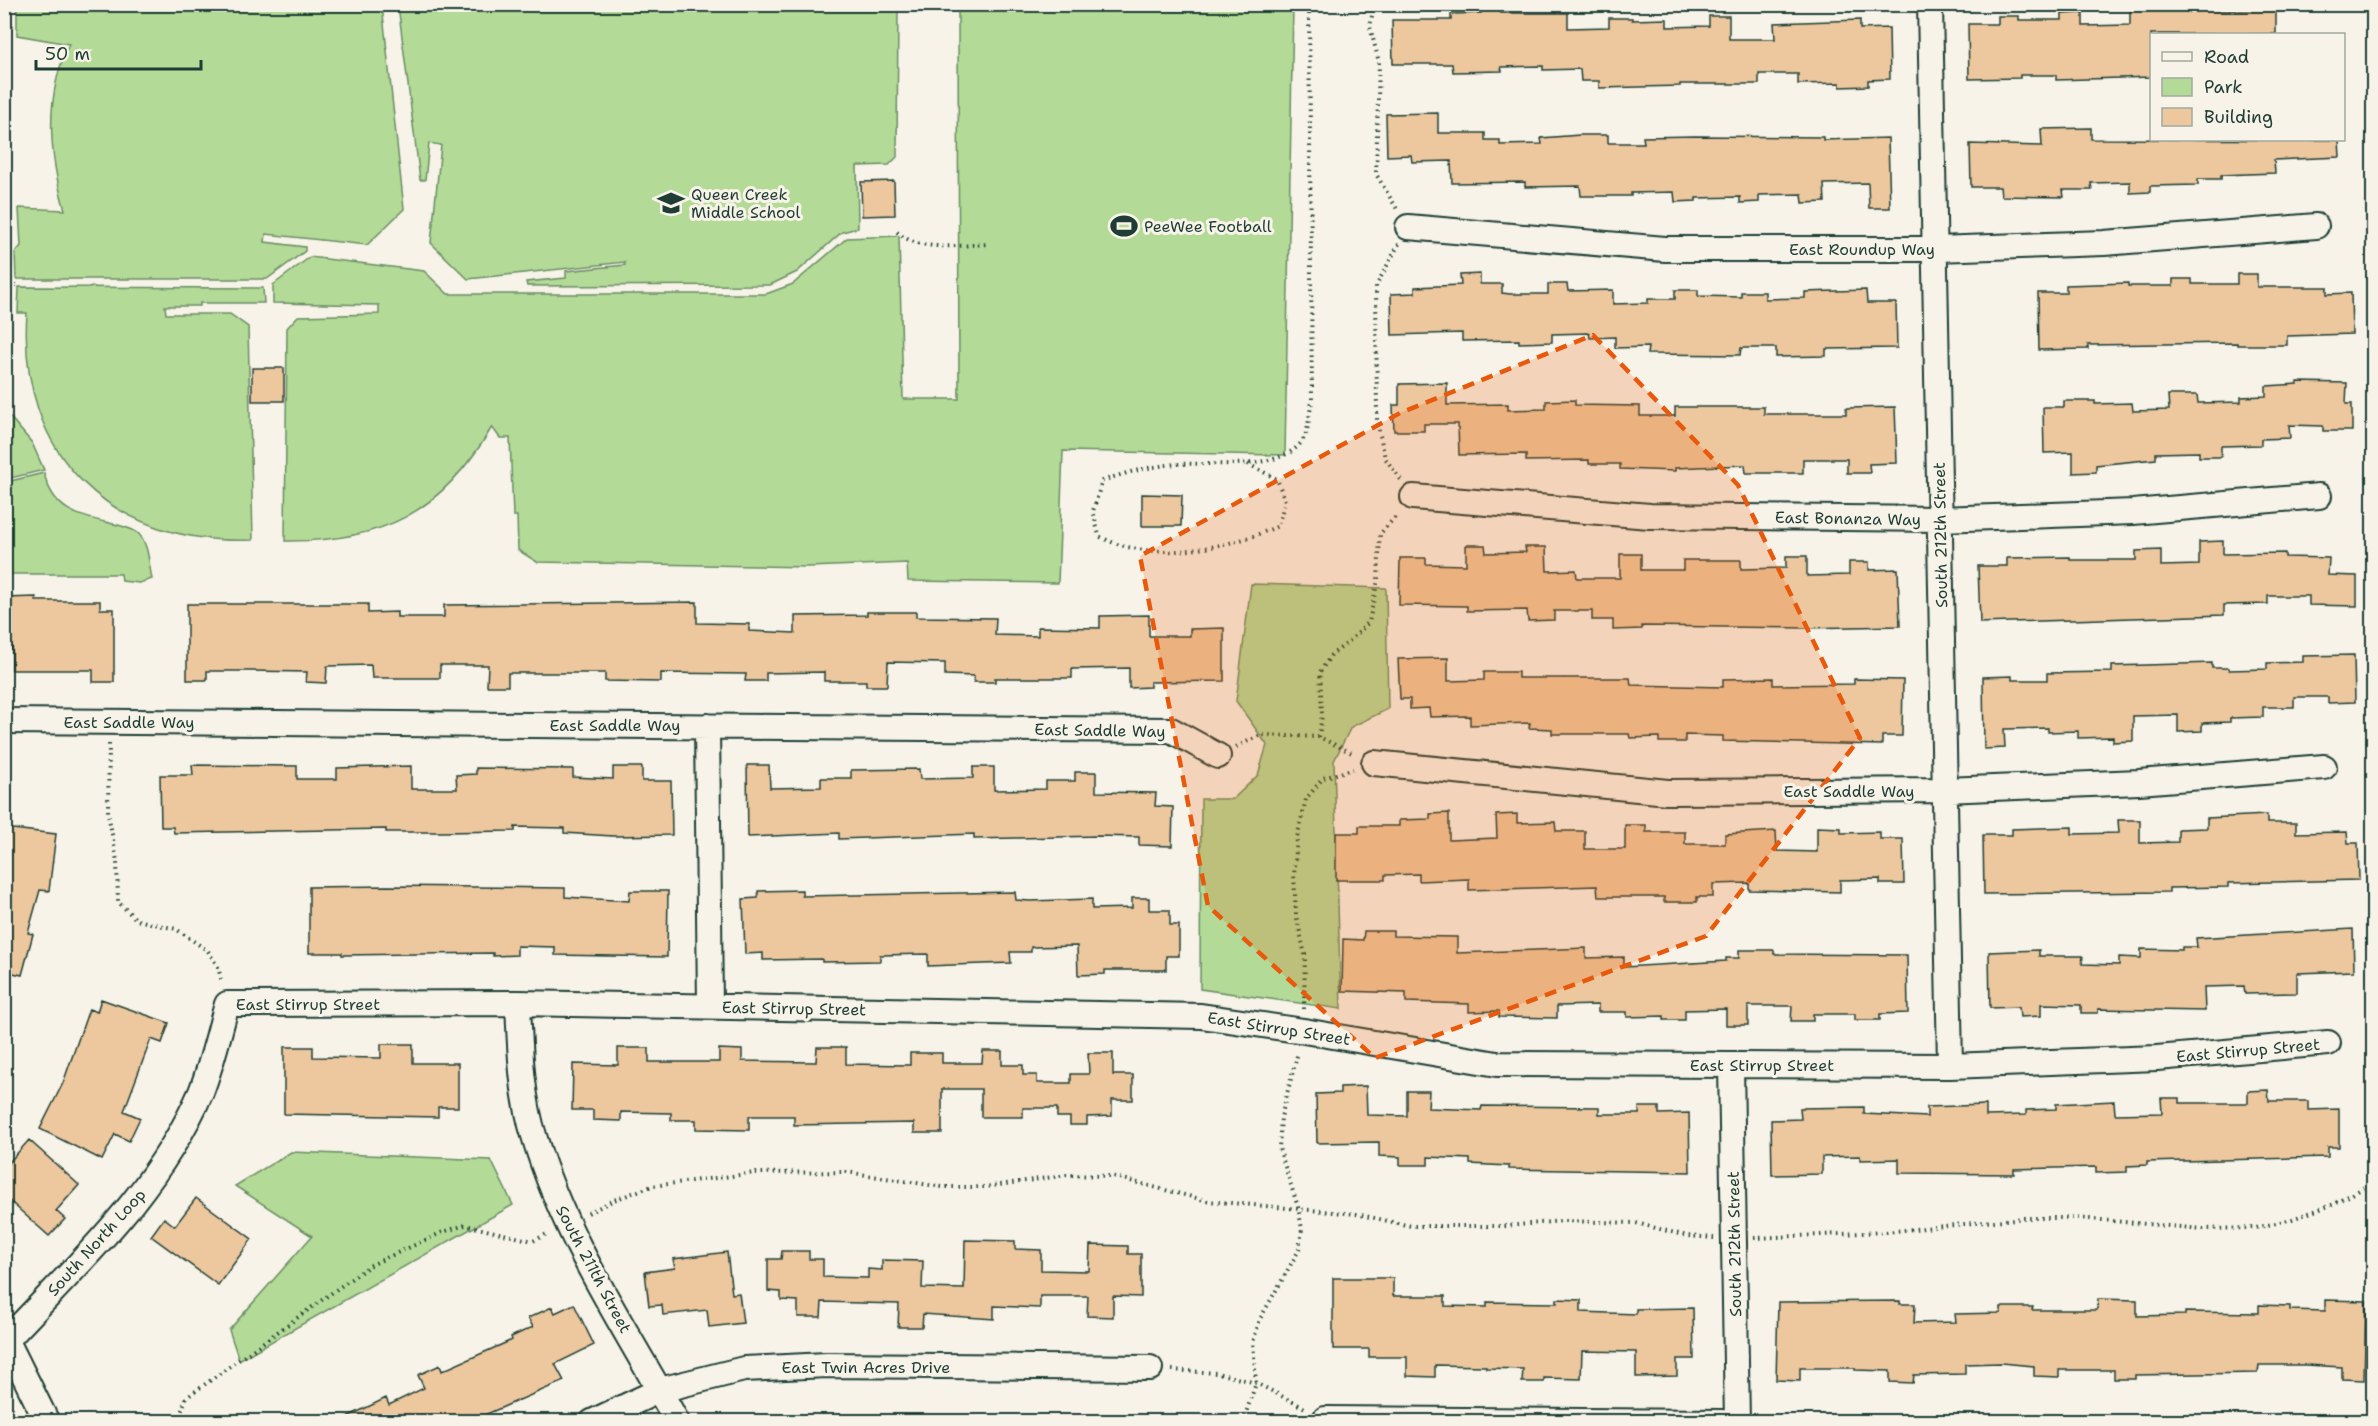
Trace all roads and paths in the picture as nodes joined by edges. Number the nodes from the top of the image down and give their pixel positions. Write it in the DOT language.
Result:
graph roads {
  1 [pos="1309,4"];
  2 [pos="1374,4"];
  3 [pos="1930,4"];
  4 [pos="2316,226"];
  5 [pos="1408,227"];
  6 [pos="897,232"];
  7 [pos="989,244"];
  8 [pos="1936,249"];
  9 [pos="4,284"];
  10 [pos="17,285"];
  11 [pos="1248,464"];
  12 [pos="2319,496"];
  13 [pos="1413,497"];
  14 [pos="1940,519"];
  15 [pos="4,721"];
  16 [pos="707,726"];
  17 [pos="110,736"];
  18 [pos="1319,737"];
  19 [pos="1218,756"];
  20 [pos="1374,763"];
  21 [pos="2324,767"];
  22 [pos="1945,790"];
  23 [pos="518,1003"];
  24 [pos="227,1004"];
  25 [pos="710,1006"];
  26 [pos="1304,1030"];
  27 [pos="2328,1043"];
  28 [pos="1731,1066"];
  29 [pos="1950,1066"];
  30 [pos="2373,1182"];
  31 [pos="1298,1208"];
  32 [pos="567,1225"];
  33 [pos="1733,1240"];
  34 [pos="6,1339"];
  35 [pos="1150,1368"];
  36 [pos="1256,1383"];
  37 [pos="660,1390"];
  38 [pos="1325,1419"];
  39 [pos="47,1422"];
  40 [pos="178,1422"];
  41 [pos="592,1422"];
  42 [pos="677,1422"];
  43 [pos="1242,1422"];
  44 [pos="1722,1422"];
  45 [pos="1737,1422"];
  1 -- 11 [label="path"];
  2 -- 5 [label="path"];
  3 -- 8 [label="street, South 212th Street"];
  4 -- 8 [label="street, East Roundup Way"];
  5 -- 8 [label="street, East Roundup Way"];
  5 -- 13 [label="path"];
  6 -- 7 [label="path"];
  8 -- 14 [label="street, South 212th Street"];
  9 -- 10 [label="path"];
  11 -- 11 [label="path"];
  12 -- 14 [label="street, East Bonanza Way"];
  13 -- 14 [label="street, East Bonanza Way"];
  13 -- 18 [label="path"];
  14 -- 22 [label="street, South 212th Street"];
  15 -- 16 [label="street, East Saddle Way"];
  16 -- 19 [label="street, East Saddle Way"];
  16 -- 25 [label="street"];
  17 -- 24 [label="path"];
  18 -- 19 [label="path"];
  18 -- 20 [label="path"];
  20 -- 22 [label="street, East Saddle Way"];
  20 -- 26 [label="path"];
  21 -- 22 [label="street, East Saddle Way"];
  22 -- 29 [label="street, South 212th Street"];
  23 -- 24 [label="street, East Stirrup Street"];
  23 -- 25 [label="street, East Stirrup Street"];
  23 -- 32 [label="street, South 211th Street"];
  24 -- 34 [label="street, South North Loop"];
  25 -- 26 [label="street, East Stirrup Street"];
  26 -- 28 [label="street, East Stirrup Street"];
  26 -- 31 [label="path"];
  27 -- 29 [label="street, East Stirrup Street"];
  28 -- 29 [label="street, East Stirrup Street"];
  28 -- 33 [label="street, South 212th Street"];
  30 -- 33 [label="path"];
  31 -- 32 [label="path"];
  31 -- 33 [label="path"];
  31 -- 36 [label="path"];
  32 -- 37 [label="street, South 211th Street"];
  32 -- 40 [label="path"];
  33 -- 45 [label="street, South 212th Street"];
  34 -- 39 [label="street"];
  35 -- 36 [label="path"];
  35 -- 37 [label="street, East Twin Acres Drive"];
  36 -- 38 [label="path"];
  36 -- 43 [label="path"];
  37 -- 41 [label="street, East Twin Acres Drive"];
  37 -- 42 [label="street, South 211th Street"];
  38 -- 44 [label="street"];
}
